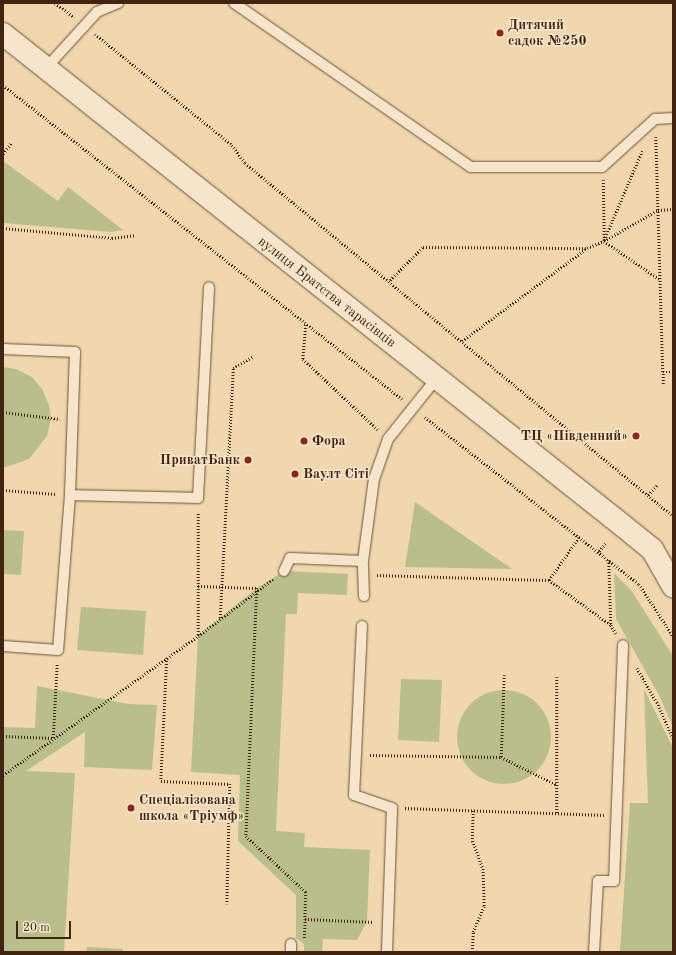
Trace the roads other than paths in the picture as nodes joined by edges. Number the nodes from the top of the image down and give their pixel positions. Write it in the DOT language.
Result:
graph roads {
  1 [pos="118,3"];
  2 [pos="234,3"];
  3 [pos="3,34"];
  4 [pos="46,68"];
  5 [pos="673,118"];
  6 [pos="209,287"];
  7 [pos="3,349"];
  8 [pos="436,379"];
  9 [pos="70,495"];
  10 [pos="652,550"];
  11 [pos="673,555"];
  12 [pos="363,561"];
  13 [pos="284,571"];
  14 [pos="673,586"];
  15 [pos="364,596"];
  16 [pos="362,626"];
  17 [pos="623,645"];
  18 [pos="3,646"];
  19 [pos="387,952"];
  20 [pos="594,952"];
  1 -- 4 [label="lane"];
  2 -- 5 [label="lane"];
  3 -- 4 [label="street, вулиця Братства тарасівців"];
  4 -- 8 [label="street, вулиця Братства тарасівців"];
  6 -- 9 [label="lane"];
  7 -- 9 [label="lane"];
  8 -- 10 [label="street, вулиця Братства тарасівців"];
  8 -- 12 [label="lane"];
  9 -- 18 [label="lane"];
  10 -- 11 [label="street, вулиця Братства тарасівців"];
  10 -- 14 [label="street, вулиця Братства тарасівців"];
  12 -- 13 [label="lane"];
  12 -- 15 [label="lane"];
  16 -- 19 [label="lane"];
  17 -- 20 [label="lane"];
}
